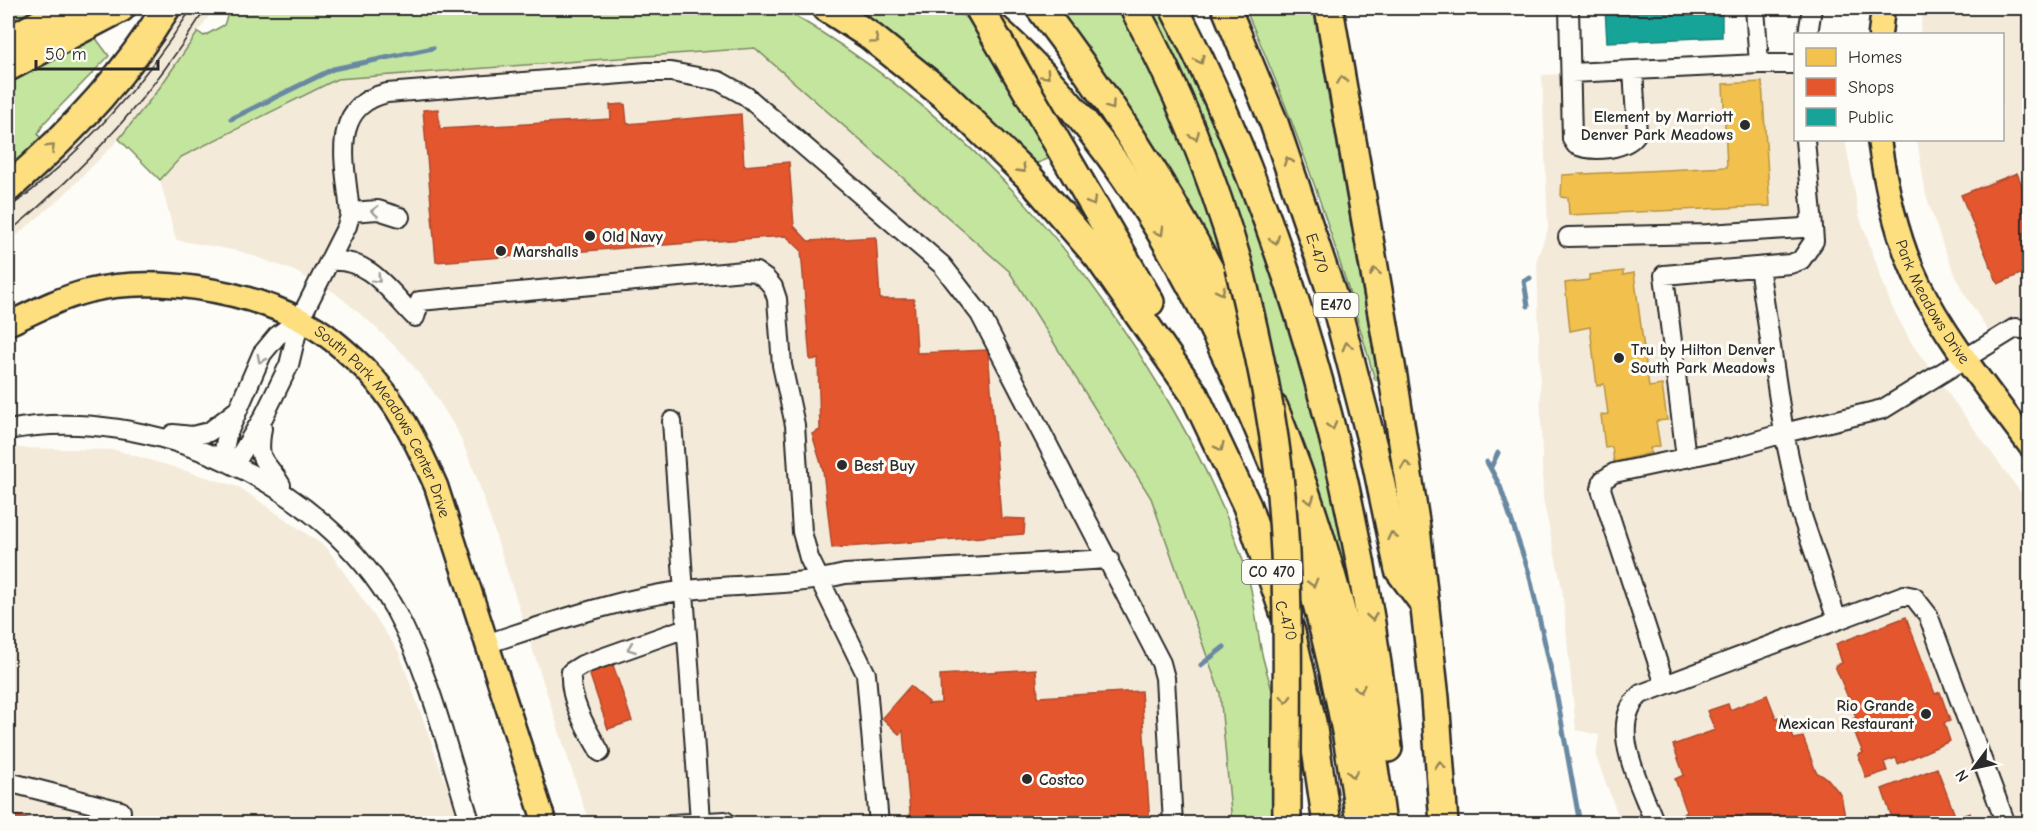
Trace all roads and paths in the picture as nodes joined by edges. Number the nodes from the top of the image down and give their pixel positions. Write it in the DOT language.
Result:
graph roads {
  1 [pos="68,8"];
  2 [pos="121,8"];
  3 [pos="166,8"];
  4 [pos="827,8"];
  5 [pos="971,8"];
  6 [pos="979,8"];
  7 [pos="1040,8"];
  8 [pos="1134,8"];
  9 [pos="1174,8"];
  10 [pos="1226,8"];
  11 [pos="1569,8"];
  12 [pos="1755,8"];
  13 [pos="1812,8"];
  14 [pos="1883,8"];
  15 [pos="1331,11"];
  16 [pos="1808,33"];
  17 [pos="1880,33"];
  18 [pos="8,41"];
  19 [pos="1760,64"];
  20 [pos="1794,64"];
  21 [pos="8,67"];
  22 [pos="1633,70"];
  23 [pos="1571,73"];
  24 [pos="1804,141"];
  25 [pos="1879,141"];
  26 [pos="8,188"];
  27 [pos="350,212"];
  28 [pos="1812,215"];
  29 [pos="400,217"];
  30 [pos="1568,237"];
  31 [pos="329,261"];
  32 [pos="1759,267"];
  33 [pos="300,319"];
  34 [pos="8,324"];
  35 [pos="2030,330"];
  36 [pos="1965,358"];
  37 [pos="1194,394"];
  38 [pos="238,410"];
  39 [pos="263,418"];
  40 [pos="672,421"];
  41 [pos="8,430"];
  42 [pos="1784,433"];
  43 [pos="157,436"];
  44 [pos="2030,446"];
  45 [pos="1686,458"];
  46 [pos="227,462"];
  47 [pos="288,497"];
  48 [pos="1109,559"];
  49 [pos="821,580"];
  50 [pos="684,590"];
  51 [pos="1425,606"];
  52 [pos="1837,620"];
  53 [pos="686,628"];
  54 [pos="486,644"];
  55 [pos="1665,685"];
  56 [pos="600,752"];
  57 [pos="8,782"];
  58 [pos="700,821"];
  59 [pos="119,824"];
  60 [pos="471,824"];
  61 [pos="545,824"];
  62 [pos="672,824"];
  63 [pos="725,824"];
  64 [pos="879,824"];
  65 [pos="1173,824"];
  66 [pos="1287,824"];
  67 [pos="1328,824"];
  68 [pos="1360,824"];
  69 [pos="1382,824"];
  70 [pos="1395,824"];
  71 [pos="1444,824"];
  72 [pos="1655,824"];
  73 [pos="2006,824"];
  1 -- 18 [label="highway"];
  2 -- 21 [label="highway"];
  26 -- 3 [label="highway, one-way"];
  4 -- 37 [label="highway, one-way"];
  5 -- 68 [label="highway, one-way"];
  6 -- 37 [label="highway, one-way, bridge"];
  7 -- 69 [label="highway, one-way"];
  8 -- 66 [label="highway, one-way, bridge"];
  9 -- 70 [label="highway, one-way"];
  51 -- 10 [label="highway, E-470 / E470, one-way"];
  11 -- 23 [label="street"];
  12 -- 19 [label="street"];
  13 -- 16 [label="street"];
  14 -- 17 [label="main road"];
  51 -- 15 [label="highway, one-way"];
  19 -- 20 [label="street"];
  19 -- 22 [label="street"];
  22 -- 23 [label="street"];
  22 -- 23 [label="street"];
  24 -- 28 [label="street"];
  25 -- 36 [label="main road, Park Meadows Drive"];
  29 -- 27 [label="street, one-way"];
  27 -- 31 [label="street"];
  27 -- 48 [label="street"];
  28 -- 30 [label="street"];
  28 -- 32 [label="street"];
  31 -- 33 [label="street"];
  31 -- 49 [label="street, one-way"];
  32 -- 42 [label="street"];
  32 -- 45 [label="street"];
  33 -- 34 [label="main road, South Park Meadows Center Drive"];
  33 -- 38 [label="street, one-way"];
  33 -- 39 [label="street"];
  33 -- 54 [label="main road, South Park Meadows Center Drive"];
  35 -- 36 [label="street"];
  36 -- 42 [label="street"];
  36 -- 44 [label="main road, Park Meadows Drive"];
  37 -- 67 [label="highway, C-470 / CO 470, one-way"];
  38 -- 43 [label="street"];
  38 -- 46 [label="street"];
  39 -- 46 [label="street"];
  39 -- 47 [label="street"];
  40 -- 50 [label="street"];
  41 -- 43 [label="street"];
  42 -- 45 [label="street"];
  42 -- 52 [label="street"];
  43 -- 46 [label="street"];
  45 -- 55 [label="street"];
  46 -- 47 [label="street"];
  47 -- 60 [label="street"];
  48 -- 49 [label="street"];
  48 -- 65 [label="street"];
  49 -- 50 [label="street"];
  49 -- 64 [label="street"];
  50 -- 53 [label="street"];
  50 -- 54 [label="street"];
  71 -- 51 [label="highway, one-way"];
  52 -- 55 [label="street"];
  52 -- 73 [label="street"];
  53 -- 56 [label="street, one-way"];
  53 -- 58 [label="street"];
  54 -- 61 [label="main road, South Park Meadows Center Drive"];
  55 -- 72 [label="street"];
  57 -- 59 [label="street"];
  58 -- 62 [label="street"];
  58 -- 63 [label="street"];
}
